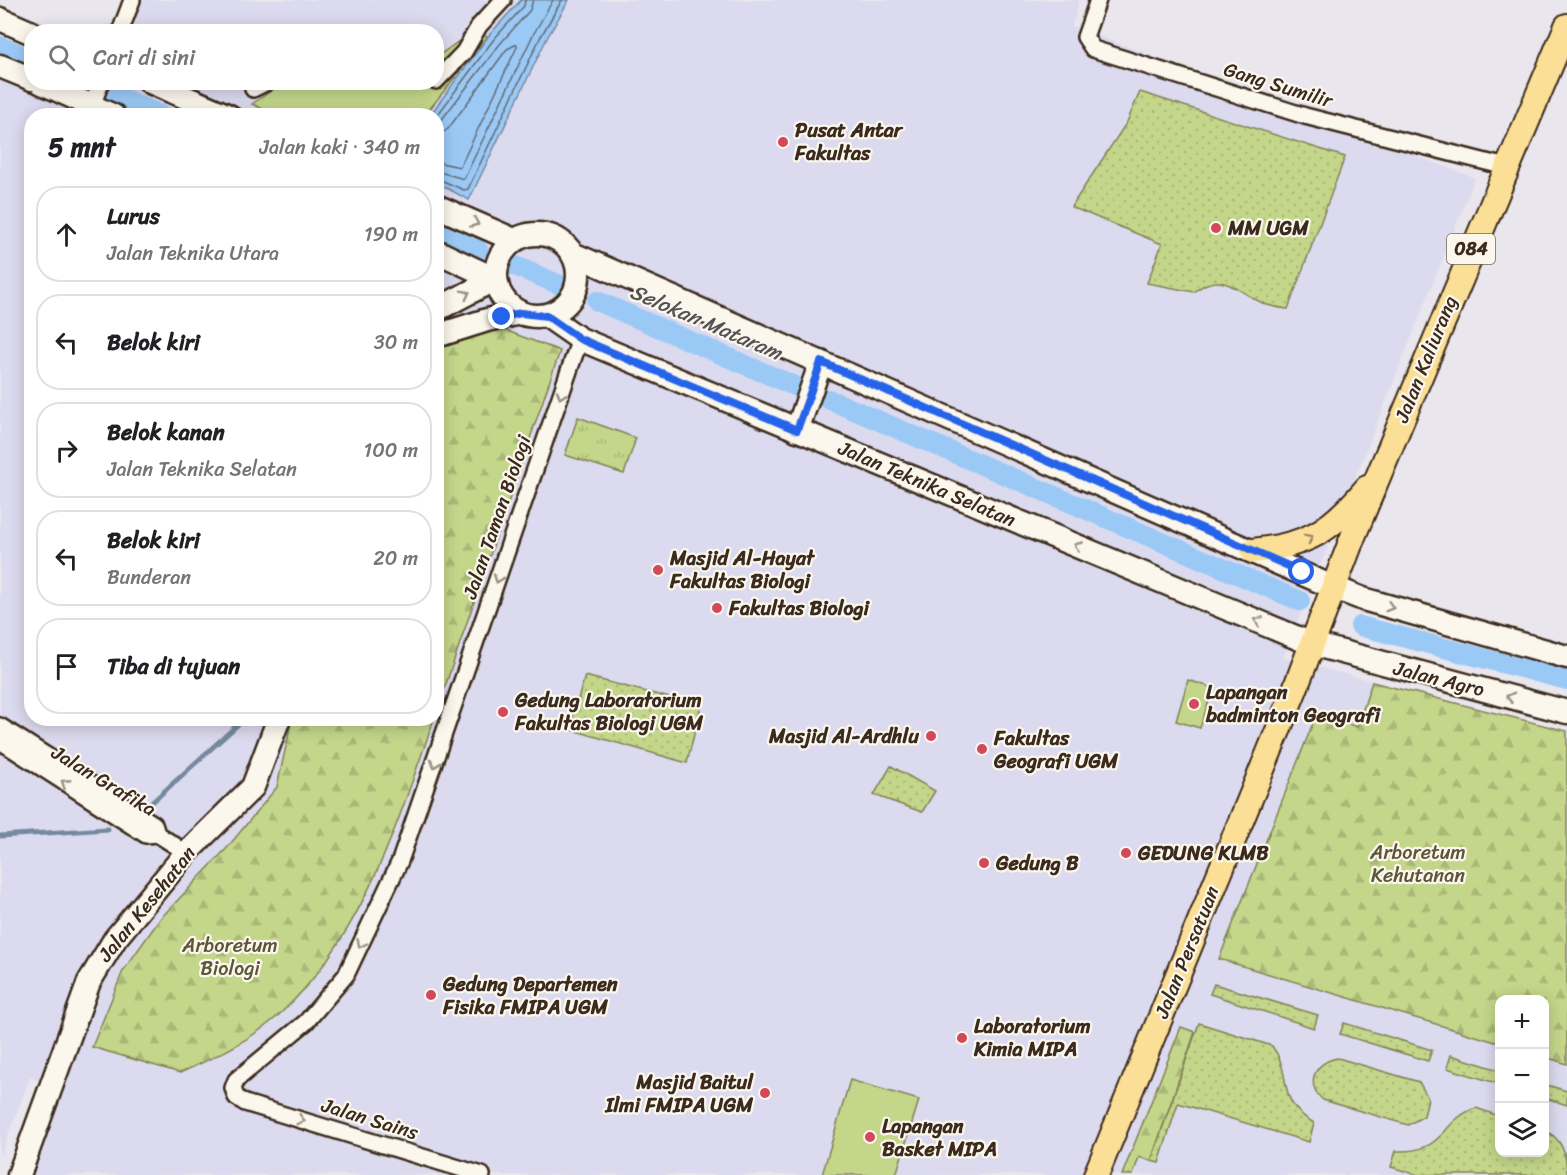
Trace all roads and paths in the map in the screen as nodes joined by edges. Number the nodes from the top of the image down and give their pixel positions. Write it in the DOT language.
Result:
graph roads {
  1 [pos="132,0"];
  2 [pos="502,0"];
  3 [pos="1098,0"];
  4 [pos="0,19"];
  5 [pos="123,24"];
  6 [pos="1567,26"];
  7 [pos="24,30"];
  8 [pos="0,66"];
  9 [pos="444,73"];
  10 [pos="24,76"];
  11 [pos="74,90"];
  12 [pos="169,90"];
  13 [pos="96,95"];
  14 [pos="107,108"];
  15 [pos="210,108"];
  16 [pos="1506,167"];
  17 [pos="444,212"];
  18 [pos="444,252"];
  19 [pos="573,254"];
  20 [pos="503,258"];
  21 [pos="444,304"];
  22 [pos="521,313"];
  23 [pos="547,316"];
  24 [pos="444,333"];
  25 [pos="580,339"];
  26 [pos="818,371"];
  27 [pos="797,430"];
  28 [pos="1380,473"];
  29 [pos="1253,551"];
  30 [pos="1331,594"];
  31 [pos="1315,636"];
  32 [pos="1567,657"];
  33 [pos="1567,712"];
  34 [pos="0,726"];
  35 [pos="261,726"];
  36 [pos="276,726"];
  37 [pos="0,741"];
  38 [pos="120,811"];
  39 [pos="173,844"];
  40 [pos="245,1103"];
  41 [pos="14,1169"];
  42 [pos="482,1175"];
  43 [pos="1096,1175"];
  1 -- 5 [label="street"];
  2 -- 9 [label="street"];
  3 -- 16 [label="street, Gang Sumilir"];
  4 -- 7 [label="main road"];
  6 -- 16 [label="main road, Jalan Kaliurang / 084"];
  8 -- 10 [label="main road"];
  11 -- 13 [label="main road"];
  12 -- 15 [label="main road"];
  13 -- 14 [label="main road"];
  16 -- 28 [label="main road, Jalan Kaliurang / 084"];
  17 -- 20 [label="main road, one-way"];
  18 -- 20 [label="main road"];
  19 -- 20 [label="main road"];
  19 -- 23 [label="main road"];
  19 -- 26 [label="main road"];
  21 -- 20 [label="main road, one-way"];
  20 -- 22 [label="main road"];
  22 -- 23 [label="main road"];
  22 -- 24 [label="main road"];
  23 -- 25 [label="main road, Jalan Teknika Selatan"];
  25 -- 27 [label="main road, Jalan Teknika Selatan"];
  25 -- 40 [label="street, Jalan Taman Biologi, one-way"];
  26 -- 27 [label="main road"];
  26 -- 29 [label="main road"];
  31 -- 27 [label="main road, Jalan Teknika Selatan, one-way"];
  29 -- 28 [label="main road, one-way"];
  28 -- 30 [label="main road, Jalan Kaliurang"];
  29 -- 30 [label="main road"];
  30 -- 31 [label="main road, Jalan Kaliurang"];
  30 -- 32 [label="main road, one-way"];
  33 -- 31 [label="main road, Jalan Agro, one-way"];
  31 -- 43 [label="main road, Jalan Persatuan"];
  34 -- 38 [label="street, Jalan Grafika"];
  35 -- 39 [label="main road, Jalan Kesehatan"];
  36 -- 39 [label="main road, Jalan Kesehatan"];
  38 -- 37 [label="street, Jalan Grafika, one-way"];
  38 -- 39 [label="street, Jalan Grafika"];
  39 -- 41 [label="main road, Jalan Kesehatan"];
  40 -- 42 [label="street, Jalan Sains, one-way"];
}
